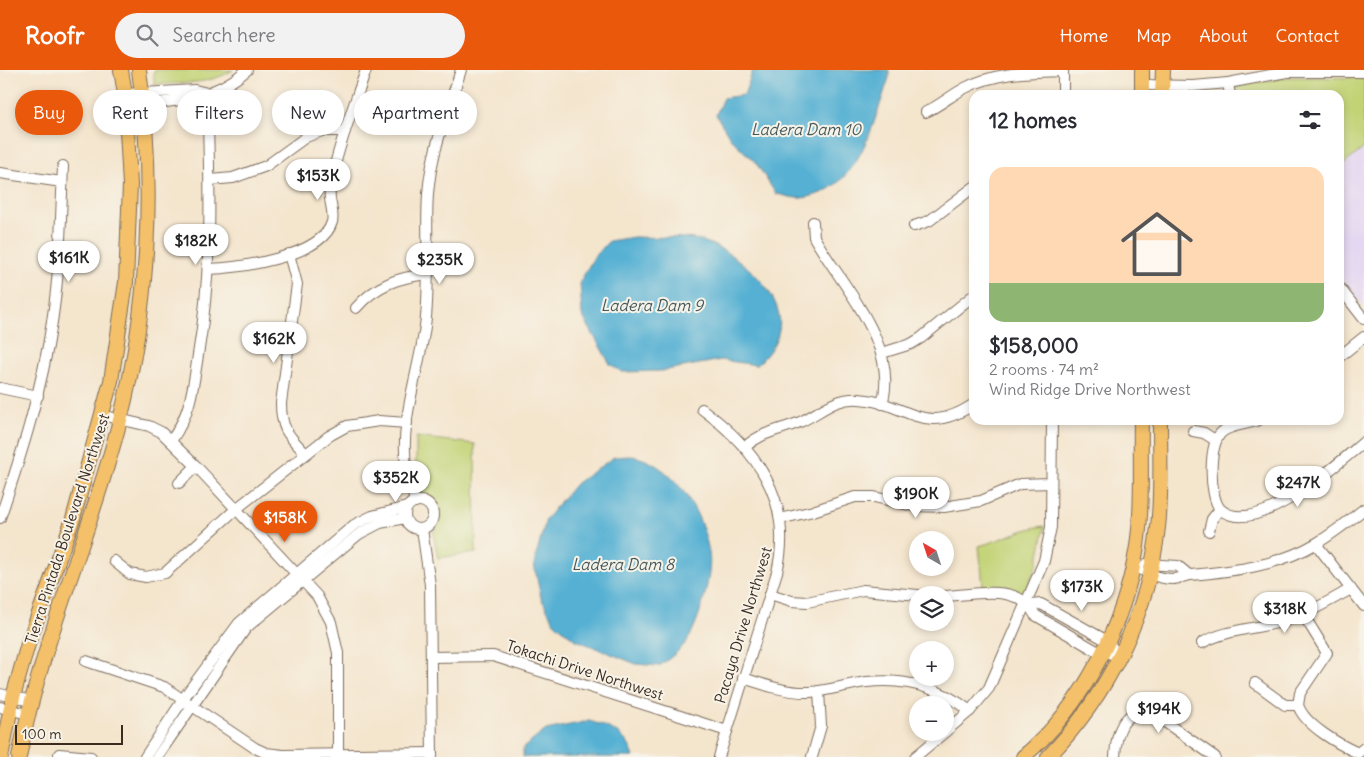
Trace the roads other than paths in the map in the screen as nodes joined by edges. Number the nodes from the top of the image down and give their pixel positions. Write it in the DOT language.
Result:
graph roads {
  1 [pos="121,70"];
  2 [pos="139,70"];
  3 [pos="248,70"];
  4 [pos="366,70"];
  5 [pos="461,70"];
  6 [pos="1142,70"];
  7 [pos="1163,70"];
  8 [pos="1063,71"];
  9 [pos="1364,72"];
  10 [pos="1228,83"];
  11 [pos="124,90"];
  12 [pos="141,90"];
  13 [pos="214,90"];
  14 [pos="1063,90"];
  15 [pos="1142,90"];
  16 [pos="1162,90"];
  17 [pos="1229,90"];
  18 [pos="926,112"];
  19 [pos="345,131"];
  20 [pos="127,135"];
  21 [pos="144,135"];
  22 [pos="208,135"];
  23 [pos="63,166"];
  24 [pos="0,173"];
  25 [pos="210,180"];
  26 [pos="62,182"];
  27 [pos="969,191"];
  28 [pos="813,222"];
  29 [pos="914,226"];
  30 [pos="289,254"];
  31 [pos="208,269"];
  32 [pos="428,274"];
  33 [pos="1344,293"];
  34 [pos="969,299"];
  35 [pos="356,308"];
  36 [pos="1364,319"];
  37 [pos="1364,337"];
  38 [pos="1344,353"];
  39 [pos="882,354"];
  40 [pos="0,388"];
  41 [pos="38,396"];
  42 [pos="882,404"];
  43 [pos="969,407"];
  44 [pos="702,409"];
  45 [pos="101,415"];
  46 [pos="120,419"];
  47 [pos="407,423"];
  48 [pos="1052,425"];
  49 [pos="1141,425"];
  50 [pos="1160,425"];
  51 [pos="1238,425"];
  52 [pos="1194,431"];
  53 [pos="1215,440"];
  54 [pos="171,441"];
  55 [pos="1364,442"];
  56 [pos="745,447"];
  57 [pos="305,453"];
  58 [pos="196,466"];
  59 [pos="179,483"];
  60 [pos="1051,484"];
  61 [pos="411,504"];
  62 [pos="236,509"];
  63 [pos="1220,509"];
  64 [pos="1364,509"];
  65 [pos="0,518"];
  66 [pos="405,518"];
  67 [pos="780,519"];
  68 [pos="422,529"];
  69 [pos="1209,531"];
  70 [pos="1316,544"];
  71 [pos="114,561"];
  72 [pos="1133,565"];
  73 [pos="1152,569"];
  74 [pos="299,576"];
  75 [pos="1351,589"];
  76 [pos="770,594"];
  77 [pos="909,594"];
  78 [pos="954,595"];
  79 [pos="1028,604"];
  80 [pos="1364,606"];
  81 [pos="1303,614"];
  82 [pos="1202,643"];
  83 [pos="1104,647"];
  84 [pos="1120,656"];
  85 [pos="431,657"];
  86 [pos="86,660"];
  87 [pos="743,678"];
  88 [pos="1254,683"];
  89 [pos="819,691"];
  90 [pos="6,702"];
  91 [pos="188,702"];
  92 [pos="1298,705"];
  93 [pos="29,708"];
  94 [pos="970,711"];
  95 [pos="954,724"];
  96 [pos="726,731"];
  97 [pos="934,741"];
  98 [pos="1361,750"];
  99 [pos="59,754"];
  100 [pos="265,755"];
  101 [pos="432,755"];
  102 [pos="1208,755"];
  103 [pos="338,756"];
  104 [pos="1027,756"];
  105 [pos="1,757"];
  106 [pos="19,757"];
  107 [pos="91,757"];
  108 [pos="145,757"];
  109 [pos="157,757"];
  110 [pos="718,757"];
  111 [pos="812,757"];
  112 [pos="915,757"];
  113 [pos="1048,757"];
  114 [pos="1115,757"];
  1 -- 11 [label="main road, Tierra Pintada Boulevard Northwest"];
  2 -- 12 [label="main road, Tierra Pintada Boulevard Northwest"];
  3 -- 13 [label="street"];
  4 -- 19 [label="street"];
  5 -- 32 [label="street"];
  6 -- 15 [label="main road"];
  7 -- 16 [label="main road"];
  8 -- 14 [label="street"];
  8 -- 18 [label="street"];
  9 -- 10 [label="street"];
  10 -- 16 [label="street"];
  10 -- 17 [label="street"];
  15 -- 16 [label="street"];
  19 -- 25 [label="street"];
  19 -- 30 [label="street"];
  20 -- 45 [label="main road, Tierra Pintada Boulevard Northwest"];
  21 -- 46 [label="main road, Tierra Pintada Boulevard Northwest"];
  22 -- 25 [label="street"];
  23 -- 26 [label="street"];
  24 -- 26 [label="street"];
  25 -- 31 [label="street"];
  26 -- 41 [label="street"];
  27 -- 29 [label="street"];
  28 -- 39 [label="street"];
  30 -- 31 [label="street"];
  30 -- 57 [label="street"];
  31 -- 54 [label="street"];
  32 -- 35 [label="street"];
  32 -- 47 [label="street"];
  33 -- 36 [label="street"];
  34 -- 39 [label="street"];
  37 -- 38 [label="street"];
  39 -- 42 [label="street"];
  40 -- 41 [label="street"];
  41 -- 65 [label="street"];
  42 -- 43 [label="street"];
  42 -- 56 [label="street"];
  44 -- 56 [label="street, Pacaya Drive Northwest"];
  45 -- 46 [label="street"];
  45 -- 90 [label="main road, Tierra Pintada Boulevard Northwest"];
  46 -- 54 [label="street"];
  46 -- 93 [label="main road, Tierra Pintada Boulevard Northwest"];
  47 -- 57 [label="street"];
  47 -- 61 [label="street"];
  48 -- 60 [label="street"];
  49 -- 72 [label="main road"];
  50 -- 73 [label="main road"];
  51 -- 53 [label="street"];
  52 -- 53 [label="street"];
  53 -- 63 [label="street"];
  54 -- 58 [label="street"];
  55 -- 63 [label="street"];
  56 -- 67 [label="street, Pacaya Drive Northwest"];
  57 -- 62 [label="street"];
  58 -- 59 [label="street"];
  58 -- 62 [label="street"];
  60 -- 67 [label="street"];
  60 -- 79 [label="street"];
  61 -- 66 [label="street"];
  61 -- 68 [label="street"];
  61 -- 74 [label="street"];
  62 -- 71 [label="street"];
  62 -- 74 [label="street"];
  63 -- 69 [label="street"];
  64 -- 70 [label="street"];
  66 -- 68 [label="street"];
  66 -- 74 [label="street"];
  67 -- 76 [label="street, Pacaya Drive Northwest"];
  68 -- 85 [label="street"];
  70 -- 73 [label="street"];
  70 -- 75 [label="street"];
  72 -- 73 [label="street"];
  72 -- 83 [label="main road"];
  73 -- 84 [label="main road"];
  74 -- 91 [label="street"];
  74 -- 103 [label="street"];
  75 -- 80 [label="street"];
  75 -- 81 [label="street"];
  76 -- 77 [label="street"];
  76 -- 87 [label="street, Pacaya Drive Northwest"];
  78 -- 79 [label="street"];
  79 -- 83 [label="street"];
  79 -- 94 [label="street"];
  81 -- 82 [label="street"];
  81 -- 92 [label="street"];
  83 -- 84 [label="street"];
  83 -- 104 [label="main road"];
  84 -- 113 [label="main road"];
  85 -- 96 [label="street, Tokachi Drive Northwest"];
  85 -- 101 [label="street"];
  86 -- 91 [label="street"];
  87 -- 89 [label="street"];
  87 -- 96 [label="street, Pacaya Drive Northwest"];
  88 -- 92 [label="street"];
  89 -- 94 [label="street"];
  89 -- 111 [label="street"];
  90 -- 93 [label="street"];
  90 -- 105 [label="main road, Tierra Pintada Boulevard Northwest"];
  91 -- 100 [label="street"];
  91 -- 108 [label="street"];
  91 -- 109 [label="street"];
  92 -- 98 [label="street"];
  93 -- 106 [label="main road, Tierra Pintada Boulevard Northwest"];
  94 -- 95 [label="street"];
  96 -- 110 [label="street, Pacaya Drive Northwest"];
  97 -- 112 [label="street"];
  99 -- 107 [label="street"];
  100 -- 103 [label="street"];
  101 -- 103 [label="street"];
  102 -- 114 [label="street"];
}
